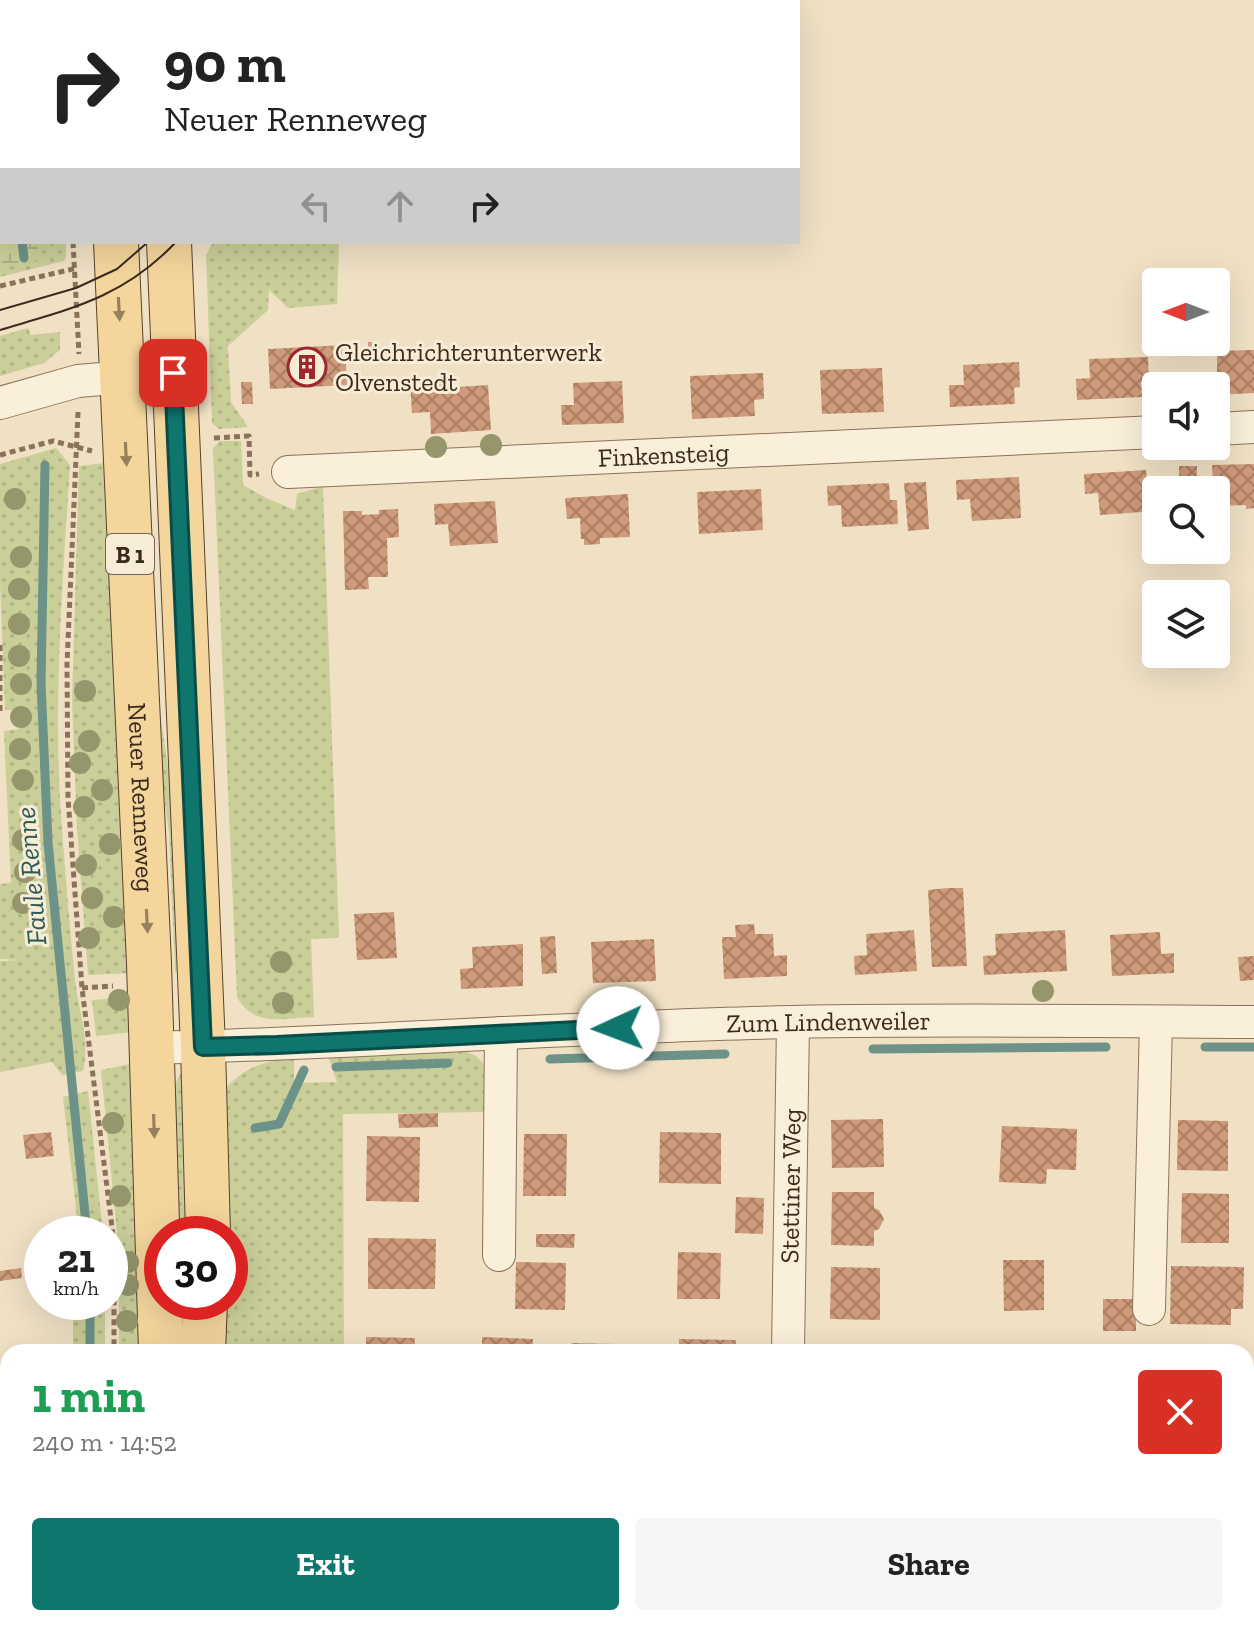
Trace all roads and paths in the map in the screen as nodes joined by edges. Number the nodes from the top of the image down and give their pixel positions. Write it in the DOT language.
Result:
graph roads {
  1 [pos="73,244"];
  2 [pos="169,244"];
  3 [pos="100,252"];
  4 [pos="75,269"];
  5 [pos="0,286"];
  6 [pos="79,341"];
  7 [pos="173,373"];
  8 [pos="122,376"];
  9 [pos="0,403"];
  10 [pos="77,426"];
  11 [pos="1254,427"];
  12 [pos="1230,428"];
  13 [pos="1142,433"];
  14 [pos="207,438"];
  15 [pos="76,446"];
  16 [pos="101,454"];
  17 [pos="0,455"];
  18 [pos="288,472"];
  19 [pos="0,645"];
  20 [pos="0,714"];
  21 [pos="121,986"];
  22 [pos="82,988"];
  23 [pos="793,1022"];
  24 [pos="1156,1022"];
  25 [pos="1254,1022"];
  26 [pos="501,1033"];
  27 [pos="203,1047"];
  28 [pos="151,1048"];
  29 [pos="208,1216"];
  30 [pos="499,1255"];
  31 [pos="1149,1309"];
  32 [pos="204,1320"];
  33 [pos="114,1344"];
  34 [pos="161,1344"];
  35 [pos="203,1344"];
  36 [pos="788,1344"];
  1 -- 4 [label="path"];
  2 -- 7 [label="main road, Neuer Renneweg / B 1"];
  3 -- 4 [label="path"];
  3 -- 8 [label="main road, Neuer Renneweg / B 1, one-way"];
  4 -- 5 [label="path"];
  4 -- 6 [label="path"];
  7 -- 8 [label="street"];
  7 -- 27 [label="main road, Neuer Renneweg / B 1"];
  8 -- 9 [label="street"];
  8 -- 28 [label="main road, Neuer Renneweg / B 1, one-way"];
  10 -- 15 [label="path"];
  11 -- 12 [label="street"];
  13 -- 18 [label="street, Finkensteig"];
  14 -- 18 [label="path"];
  15 -- 16 [label="path"];
  15 -- 17 [label="path"];
  15 -- 22 [label="path"];
  19 -- 20 [label="path"];
  21 -- 22 [label="path"];
  22 -- 33 [label="path"];
  23 -- 24 [label="street, Zum Lindenweiler"];
  23 -- 26 [label="street, Zum Lindenweiler"];
  23 -- 36 [label="street, Stettiner Weg"];
  24 -- 25 [label="street, Zum Lindenweiler"];
  24 -- 31 [label="street"];
  26 -- 27 [label="street, Zum Lindenweiler"];
  26 -- 30 [label="street"];
  27 -- 28 [label="street, Zum Lindenweiler"];
  27 -- 29 [label="main road, Neuer Renneweg / B 1"];
  28 -- 34 [label="main road, Neuer Renneweg / B 1, one-way"];
  32 -- 35 [label="main road"];
}
